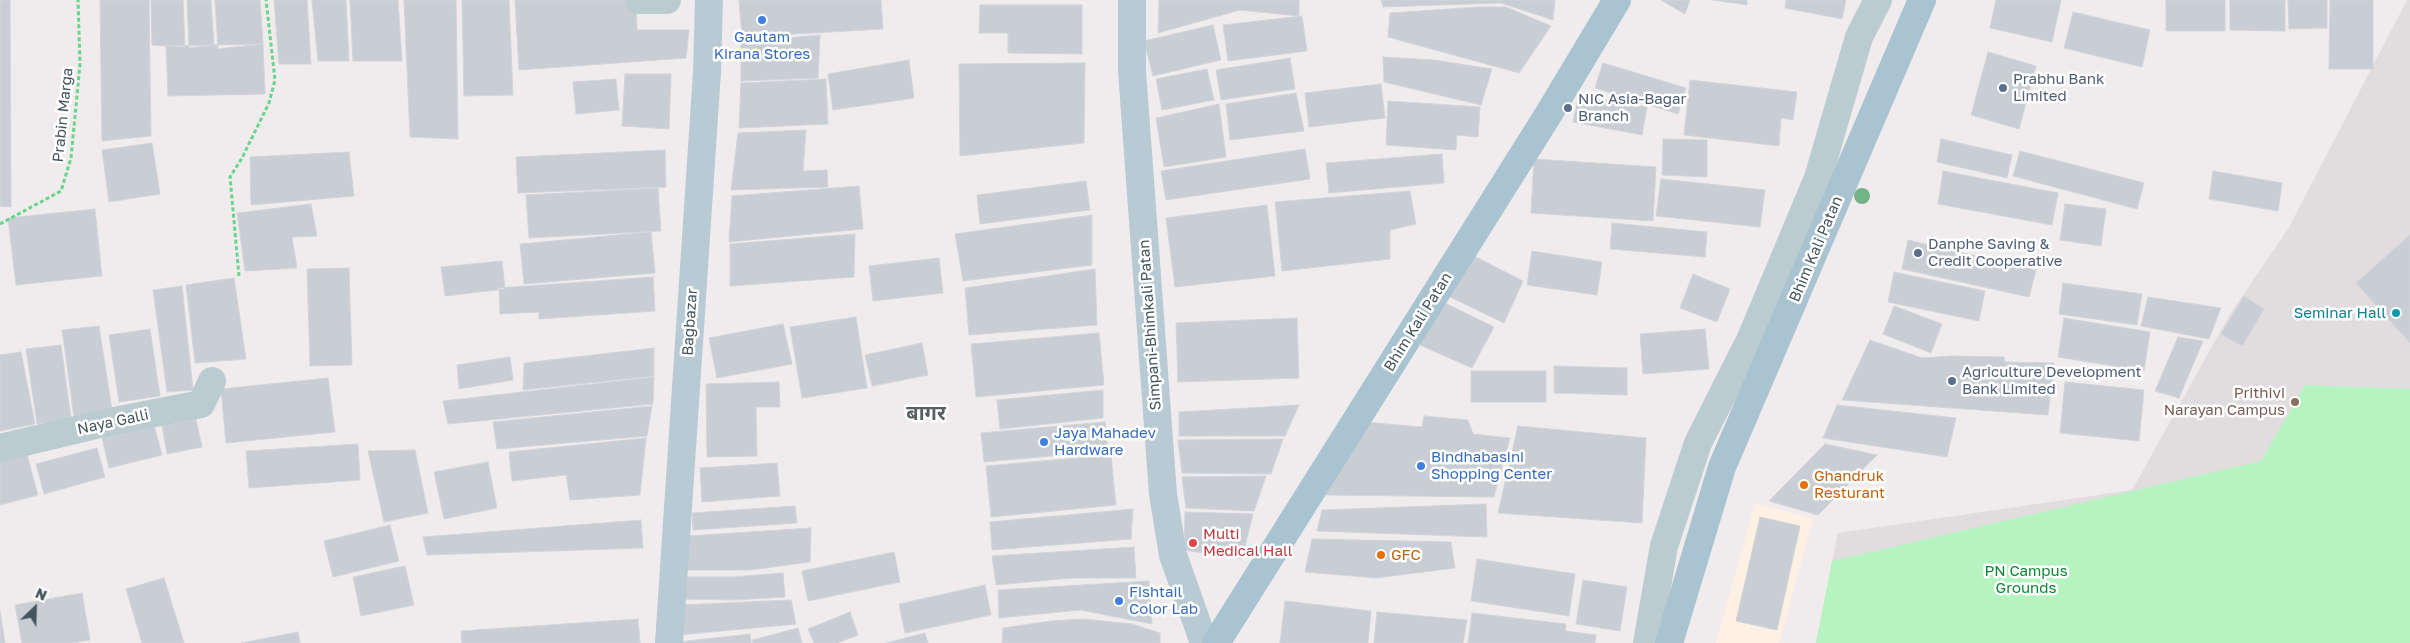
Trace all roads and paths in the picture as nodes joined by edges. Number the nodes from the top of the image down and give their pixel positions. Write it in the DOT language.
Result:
graph roads {
  1 [pos="78,0"];
  2 [pos="266,0"];
  3 [pos="640,0"];
  4 [pos="668,0"];
  5 [pos="710,0"];
  6 [pos="1132,0"];
  7 [pos="1617,0"];
  8 [pos="1878,0"];
  9 [pos="1922,0"];
  10 [pos="0,224"];
  11 [pos="239,276"];
  12 [pos="212,381"];
  13 [pos="0,448"];
  14 [pos="669,643"];
  15 [pos="1204,643"];
  16 [pos="1216,643"];
  17 [pos="1646,643"];
  18 [pos="1669,643"];
  1 -- 10 [label="path, Prabin Marga"];
  2 -- 11 [label="path"];
  3 -- 4 [label="street"];
  5 -- 14 [label="main road, Bagbazar"];
  6 -- 15 [label="main road, Simpani-Bhimkali Patan"];
  7 -- 16 [label="main road, Bhim Kali Patan"];
  8 -- 17 [label="street"];
  9 -- 18 [label="main road, Bhim Kali Patan"];
  12 -- 13 [label="street, Naya Galli"];
}
